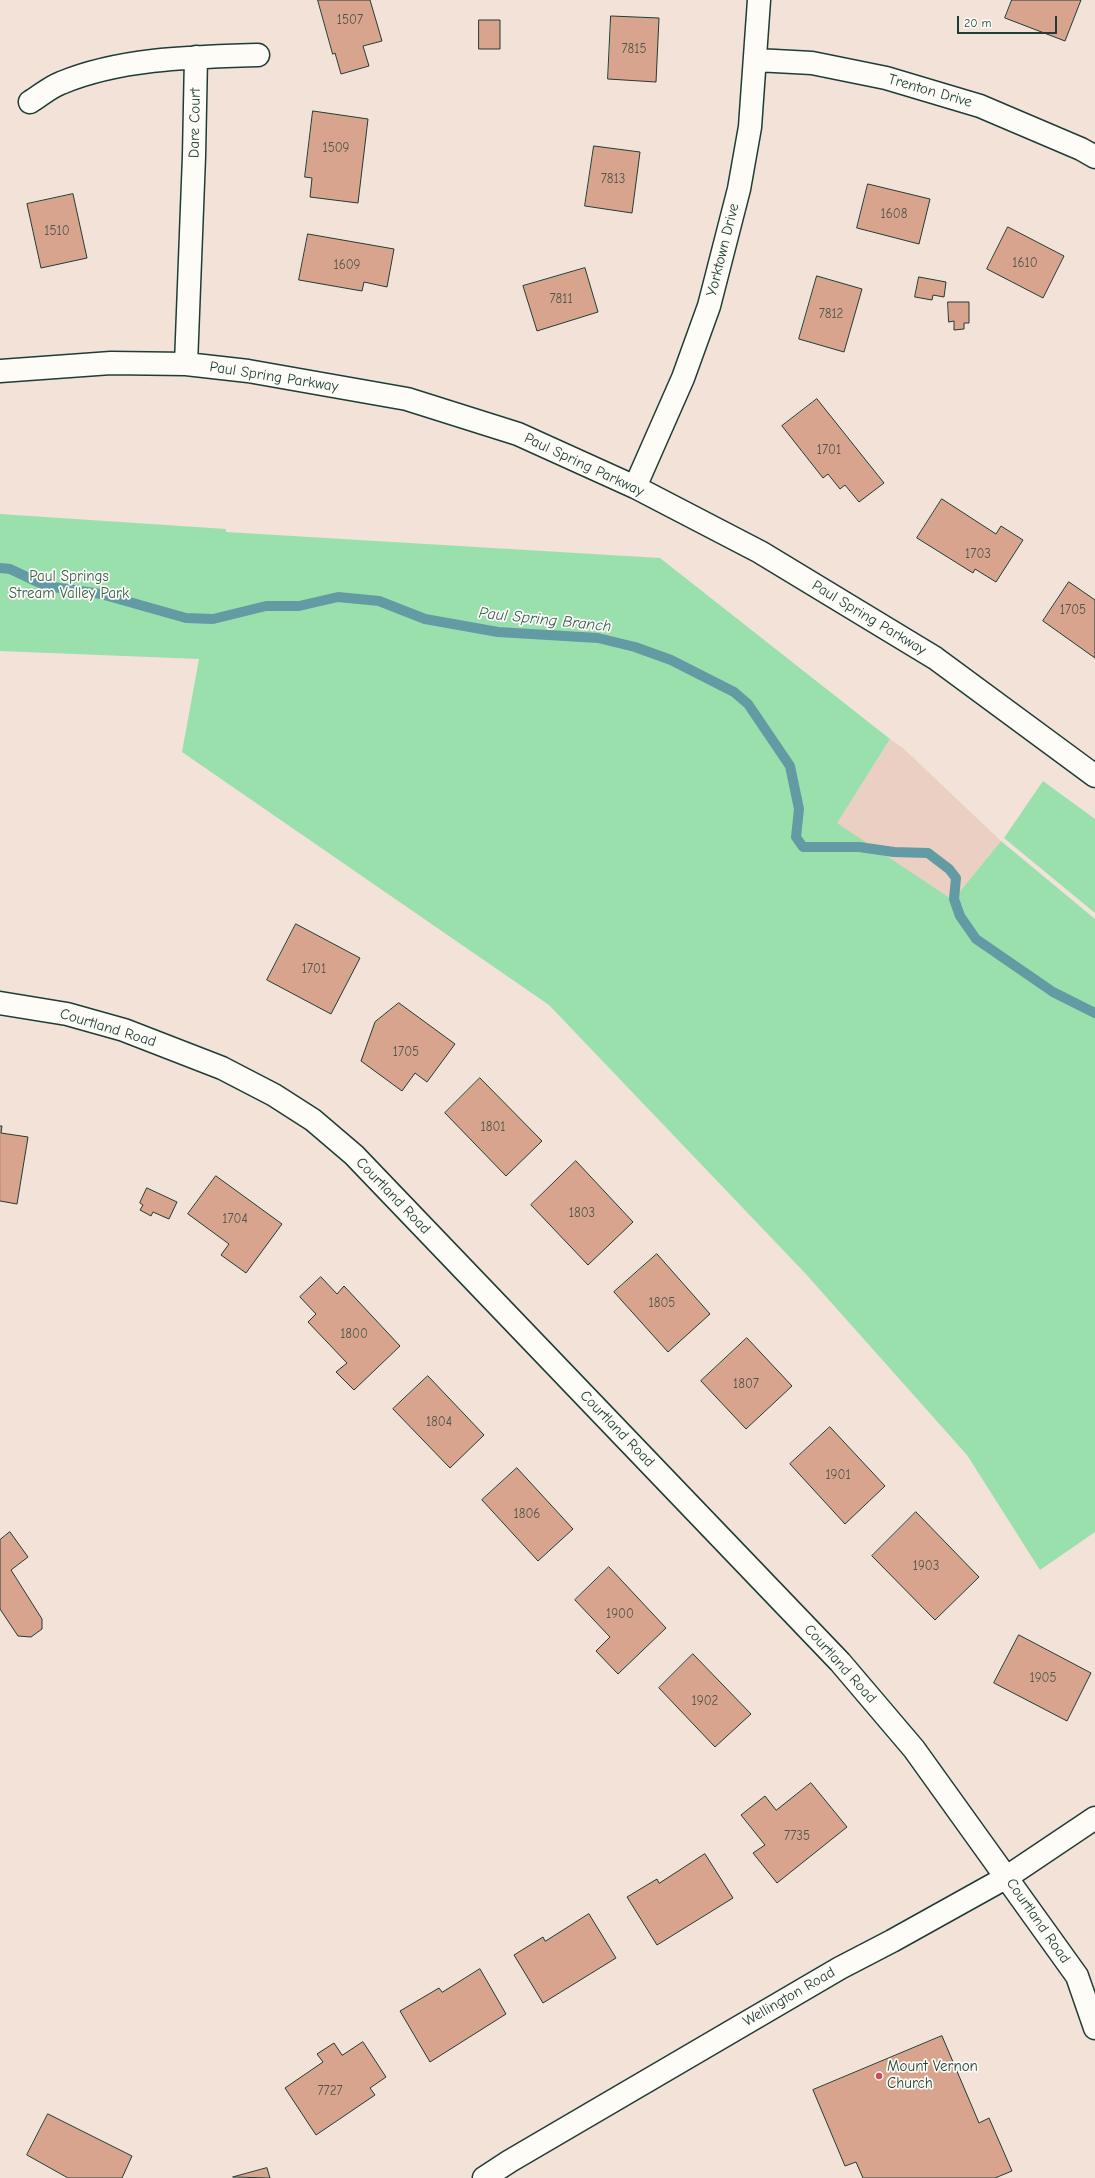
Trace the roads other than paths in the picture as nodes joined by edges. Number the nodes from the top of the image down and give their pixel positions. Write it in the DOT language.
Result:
graph roads {
  1 [pos="759,0"];
  2 [pos="258,55"];
  3 [pos="196,57"];
  4 [pos="756,60"];
  5 [pos="30,102"];
  6 [pos="1095,157"];
  7 [pos="186,364"];
  8 [pos="0,371"];
  9 [pos="635,487"];
  10 [pos="1095,776"];
  11 [pos="0,1003"];
  12 [pos="1095,1818"];
  13 [pos="1007,1877"];
  14 [pos="1095,2028"];
  15 [pos="484,2178"];
  1 -- 4 [label="street, Yorktown Drive"];
  2 -- 3 [label="street"];
  3 -- 5 [label="street"];
  3 -- 7 [label="street, Dare Court"];
  4 -- 6 [label="street, Trenton Drive"];
  4 -- 9 [label="street, Yorktown Drive"];
  7 -- 8 [label="street, Paul Spring Parkway"];
  7 -- 9 [label="street, Paul Spring Parkway"];
  9 -- 10 [label="street, Paul Spring Parkway"];
  11 -- 13 [label="street, Courtland Road"];
  12 -- 13 [label="street, Wellington Road"];
  13 -- 14 [label="street, Courtland Road"];
  13 -- 15 [label="street, Wellington Road"];
}
